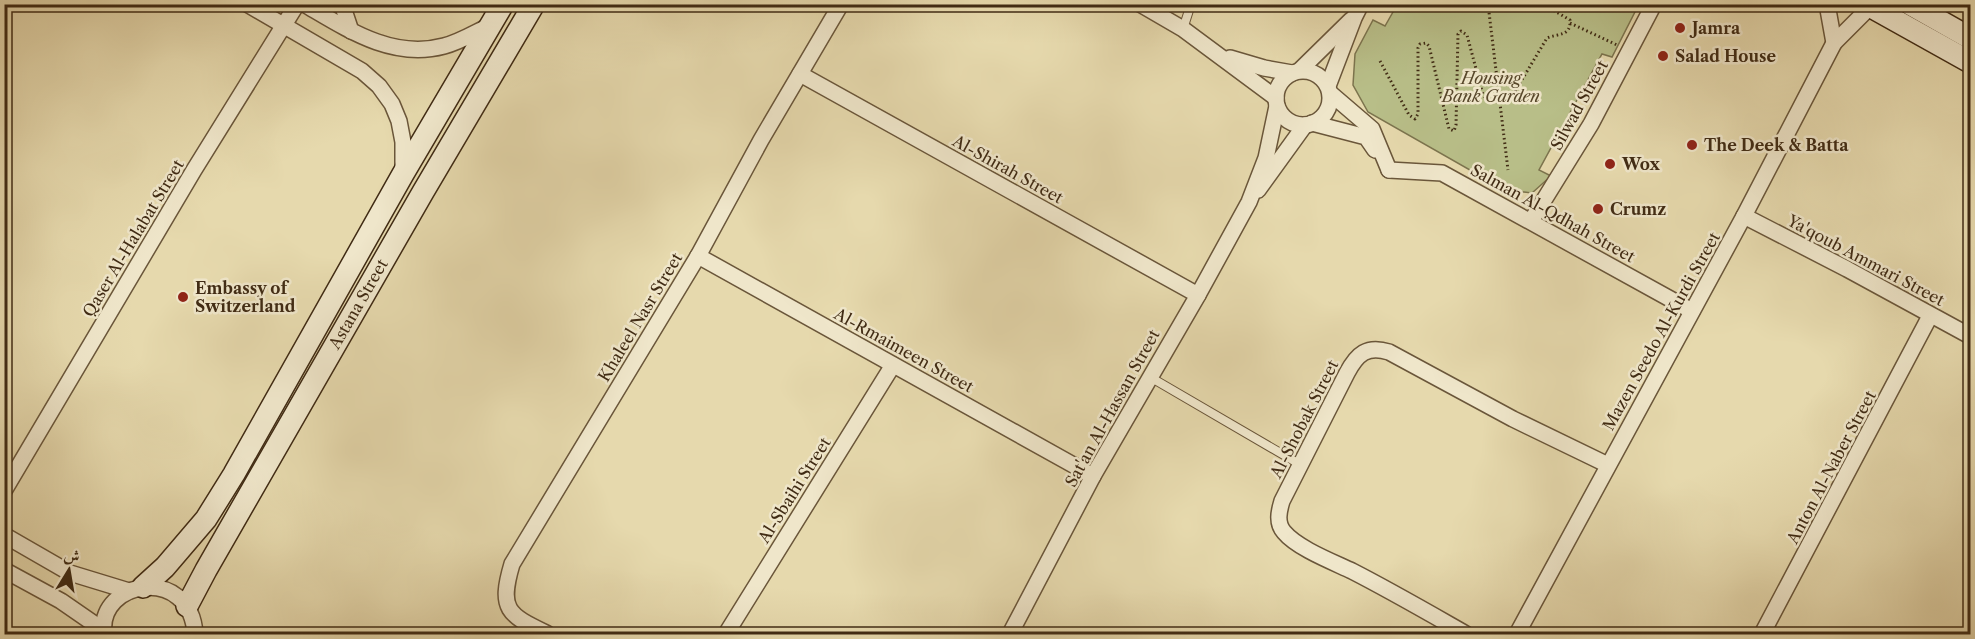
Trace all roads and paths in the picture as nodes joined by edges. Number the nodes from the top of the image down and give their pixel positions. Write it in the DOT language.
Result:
graph roads {
  1 [pos="247,4"];
  2 [pos="297,4"];
  3 [pos="304,4"];
  4 [pos="342,4"];
  5 [pos="503,4"];
  6 [pos="534,4"];
  7 [pos="841,4"];
  8 [pos="1140,4"];
  9 [pos="1191,4"];
  10 [pos="1488,4"];
  11 [pos="1654,4"];
  12 [pos="1827,4"];
  13 [pos="1910,4"];
  14 [pos="1544,5"];
  15 [pos="1868,6"];
  16 [pos="1358,11"];
  17 [pos="1570,23"];
  18 [pos="283,25"];
  19 [pos="491,25"];
  20 [pos="1183,29"];
  21 [pos="351,31"];
  22 [pos="1971,38"];
  23 [pos="1834,43"];
  24 [pos="1629,52"];
  25 [pos="1219,54"];
  26 [pos="1380,60"];
  27 [pos="1971,62"];
  28 [pos="1295,72"];
  29 [pos="800,74"];
  30 [pos="1329,90"];
  31 [pos="1499,101"];
  32 [pos="1277,102"];
  33 [pos="1309,124"];
  34 [pos="1389,170"];
  35 [pos="1508,170"];
  36 [pos="404,174"];
  37 [pos="1249,202"];
  38 [pos="1744,216"];
  39 [pos="1531,221"];
  40 [pos="698,255"];
  41 [pos="1198,295"];
  42 [pos="1692,311"];
  43 [pos="1930,316"];
  44 [pos="1971,336"];
  45 [pos="893,365"];
  46 [pos="1150,377"];
  47 [pos="1301,465"];
  48 [pos="1608,465"];
  49 [pos="1093,476"];
  50 [pos="4,491"];
  51 [pos="4,535"];
  52 [pos="4,570"];
  53 [pos="136,589"];
  54 [pos="192,621"];
  55 [pos="103,632"];
  56 [pos="1014,633"];
  57 [pos="206,634"];
  58 [pos="548,634"];
  59 [pos="726,634"];
  60 [pos="1466,634"];
  61 [pos="1517,634"];
  62 [pos="1762,634"];
  1 -- 18 [label="street"];
  2 -- 18 [label="street, Qaser Al-Halabat Street"];
  3 -- 21 [label="street"];
  4 -- 21 [label="street"];
  5 -- 19 [label="street, Astana Street"];
  6 -- 54 [label="street, Astana Street"];
  7 -- 29 [label="street, Khaleel Nasr Street"];
  8 -- 20 [label="street"];
  9 -- 20 [label="lane"];
  10 -- 31 [label="path"];
  11 -- 24 [label="street, Silwad Street"];
  12 -- 23 [label="street"];
  13 -- 22 [label="street"];
  14 -- 17 [label="path"];
  15 -- 23 [label="street, Mazen Seedo Al-Kurdi Street"];
  15 -- 27 [label="street"];
  16 -- 28 [label="street"];
  16 -- 30 [label="street"];
  17 -- 24 [label="path"];
  17 -- 31 [label="path"];
  18 -- 36 [label="street"];
  18 -- 50 [label="street, Qaser Al-Halabat Street"];
  19 -- 21 [label="street"];
  19 -- 36 [label="street, Astana Street"];
  20 -- 25 [label="street"];
  23 -- 38 [label="street, Mazen Seedo Al-Kurdi Street"];
  24 -- 39 [label="street, Silwad Street"];
  25 -- 28 [label="street"];
  25 -- 32 [label="street"];
  26 -- 31 [label="path"];
  28 -- 30 [label="street"];
  28 -- 32 [label="street"];
  29 -- 40 [label="street, Khaleel Nasr Street"];
  29 -- 41 [label="street, Al-Shirah Street"];
  30 -- 33 [label="street"];
  30 -- 34 [label="street"];
  31 -- 35 [label="path"];
  32 -- 33 [label="street"];
  32 -- 37 [label="street, Sat'an Al-Hassan Street"];
  33 -- 34 [label="street"];
  33 -- 37 [label="street, Sat'an Al-Hassan Street"];
  34 -- 39 [label="street, Salman Al-Qdhah Street"];
  36 -- 53 [label="street, Astana Street"];
  37 -- 41 [label="street, Sat'an Al-Hassan Street"];
  38 -- 42 [label="street, Mazen Seedo Al-Kurdi Street"];
  38 -- 43 [label="street, Ya'qoub Ammari Street"];
  39 -- 42 [label="street, Salman Al-Qdhah Street"];
  40 -- 45 [label="street, Al-Rmaimeen Street"];
  40 -- 58 [label="street, Khaleel Nasr Street"];
  41 -- 46 [label="street, Sat'an Al-Hassan Street"];
  42 -- 48 [label="street, Mazen Seedo Al-Kurdi Street"];
  43 -- 44 [label="street, Ya'qoub Ammari Street"];
  43 -- 62 [label="street, Anton Al-Naber Street"];
  45 -- 49 [label="street, Al-Rmaimeen Street"];
  45 -- 59 [label="street, Al-Sbaihi Street"];
  46 -- 47 [label="lane"];
  46 -- 49 [label="street, Sat'an Al-Hassan Street"];
  47 -- 48 [label="street, Al-Shobak Street"];
  47 -- 60 [label="street, Al-Shobak Street"];
  48 -- 61 [label="street, Mazen Seedo Al-Kurdi Street"];
  49 -- 56 [label="street, Sat'an Al-Hassan Street"];
  51 -- 53 [label="street"];
  52 -- 55 [label="street"];
  53 -- 54 [label="street"];
  53 -- 55 [label="street"];
  54 -- 57 [label="street"];
}
